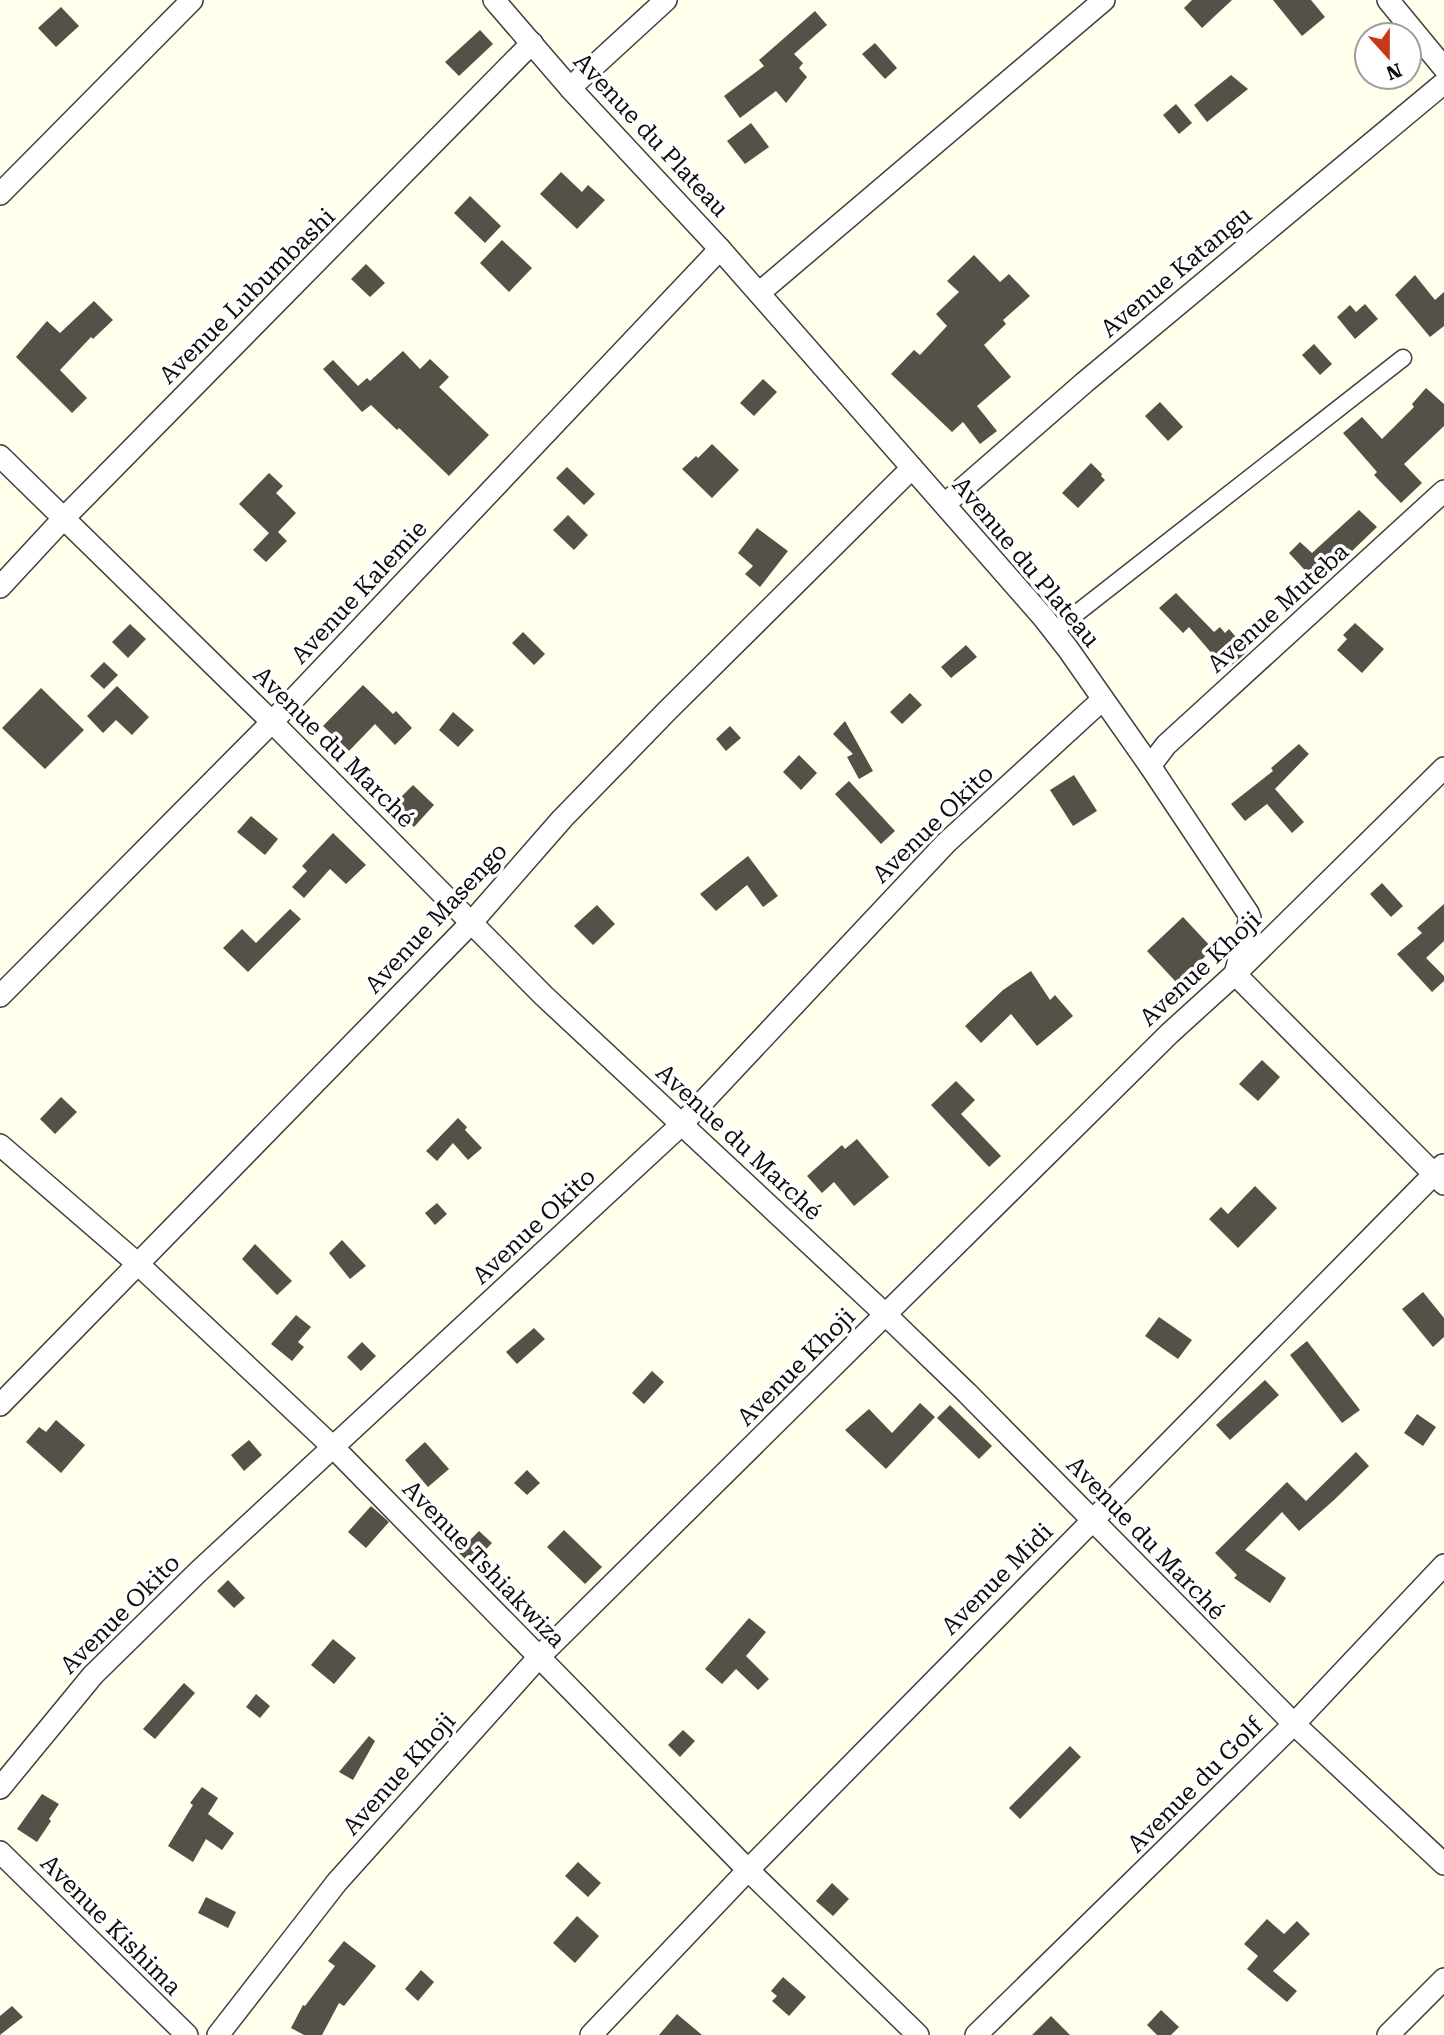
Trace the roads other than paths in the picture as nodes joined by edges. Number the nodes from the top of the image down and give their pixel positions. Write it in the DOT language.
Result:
graph roads {
  1 [pos="192,0"];
  2 [pos="494,0"];
  3 [pos="666,0"];
  4 [pos="1104,0"];
  5 [pos="1388,0"];
  6 [pos="532,43"];
  7 [pos="1444,68"];
  8 [pos="1444,83"];
  9 [pos="570,88"];
  10 [pos="0,194"];
  11 [pos="720,249"];
  12 [pos="759,293"];
  13 [pos="1403,358"];
  14 [pos="0,456"];
  15 [pos="912,468"];
  16 [pos="1444,491"];
  17 [pos="945,505"];
  18 [pos="63,519"];
  19 [pos="0,587"];
  20 [pos="1054,631"];
  21 [pos="1102,700"];
  22 [pos="272,722"];
  23 [pos="1150,766"];
  24 [pos="1444,768"];
  25 [pos="472,922"];
  26 [pos="1235,974"];
  27 [pos="0,996"];
  28 [pos="682,1124"];
  29 [pos="0,1145"];
  30 [pos="1441,1174"];
  31 [pos="138,1264"];
  32 [pos="886,1315"];
  33 [pos="0,1405"];
  34 [pos="334,1448"];
  35 [pos="1091,1521"];
  36 [pos="1444,1566"];
  37 [pos="538,1658"];
  38 [pos="1294,1724"];
  39 [pos="0,1788"];
  40 [pos="0,1852"];
  41 [pos="1444,1864"];
  42 [pos="748,1870"];
  43 [pos="1444,1979"];
  44 [pos="187,2035"];
  45 [pos="218,2035"];
  46 [pos="591,2035"];
  47 [pos="918,2035"];
  48 [pos="976,2035"];
  49 [pos="1388,2035"];
  1 -- 10 [label="street"];
  2 -- 6 [label="street, Avenue du Plateau"];
  3 -- 9 [label="street"];
  4 -- 12 [label="street"];
  5 -- 7 [label="street"];
  6 -- 9 [label="street, Avenue du Plateau"];
  6 -- 18 [label="street, Avenue Lubumbashi"];
  8 -- 17 [label="street, Avenue Katangu"];
  9 -- 11 [label="street, Avenue du Plateau"];
  11 -- 12 [label="street, Avenue du Plateau"];
  11 -- 22 [label="street, Avenue Kalemie"];
  12 -- 15 [label="street, Avenue du Plateau"];
  13 -- 20 [label="street"];
  14 -- 18 [label="street, Avenue du Marché"];
  15 -- 17 [label="street, Avenue du Plateau"];
  15 -- 25 [label="street, Avenue Masengo"];
  16 -- 23 [label="street, Avenue Muteba"];
  17 -- 20 [label="street, Avenue du Plateau"];
  18 -- 19 [label="street, Avenue Lubumbashi"];
  18 -- 22 [label="street, Avenue du Marché"];
  20 -- 21 [label="street, Avenue du Plateau"];
  21 -- 23 [label="street, Avenue du Plateau"];
  21 -- 28 [label="street, Avenue Okito"];
  22 -- 25 [label="street, Avenue du Marché"];
  22 -- 27 [label="street, Avenue Kalemie"];
  23 -- 26 [label="street, Avenue du Plateau"];
  24 -- 26 [label="street, Avenue Khoji"];
  25 -- 28 [label="street, Avenue du Marché"];
  25 -- 31 [label="street, Avenue Masengo"];
  26 -- 30 [label="street"];
  26 -- 32 [label="street, Avenue Khoji"];
  28 -- 32 [label="street, Avenue du Marché"];
  28 -- 34 [label="street, Avenue Okito"];
  29 -- 31 [label="street, Avenue Tshiakwiza"];
  30 -- 35 [label="street, Avenue Midi"];
  31 -- 33 [label="street, Avenue Masengo"];
  31 -- 34 [label="street, Avenue Tshiakwiza"];
  32 -- 35 [label="street, Avenue du Marché"];
  32 -- 37 [label="street, Avenue Khoji"];
  34 -- 37 [label="street, Avenue Tshiakwiza"];
  34 -- 39 [label="street, Avenue Okito"];
  35 -- 38 [label="street, Avenue du Marché"];
  35 -- 42 [label="street, Avenue Midi"];
  36 -- 38 [label="street, Avenue du Golf"];
  37 -- 42 [label="street, Avenue Tshiakwiza"];
  37 -- 45 [label="street, Avenue Khoji"];
  38 -- 41 [label="street, Avenue du Marché"];
  38 -- 48 [label="street, Avenue du Golf"];
  40 -- 44 [label="street, Avenue Kishima"];
  42 -- 46 [label="street, Avenue Midi"];
  42 -- 47 [label="street, Avenue Tshiakwiza"];
  43 -- 49 [label="street"];
}
